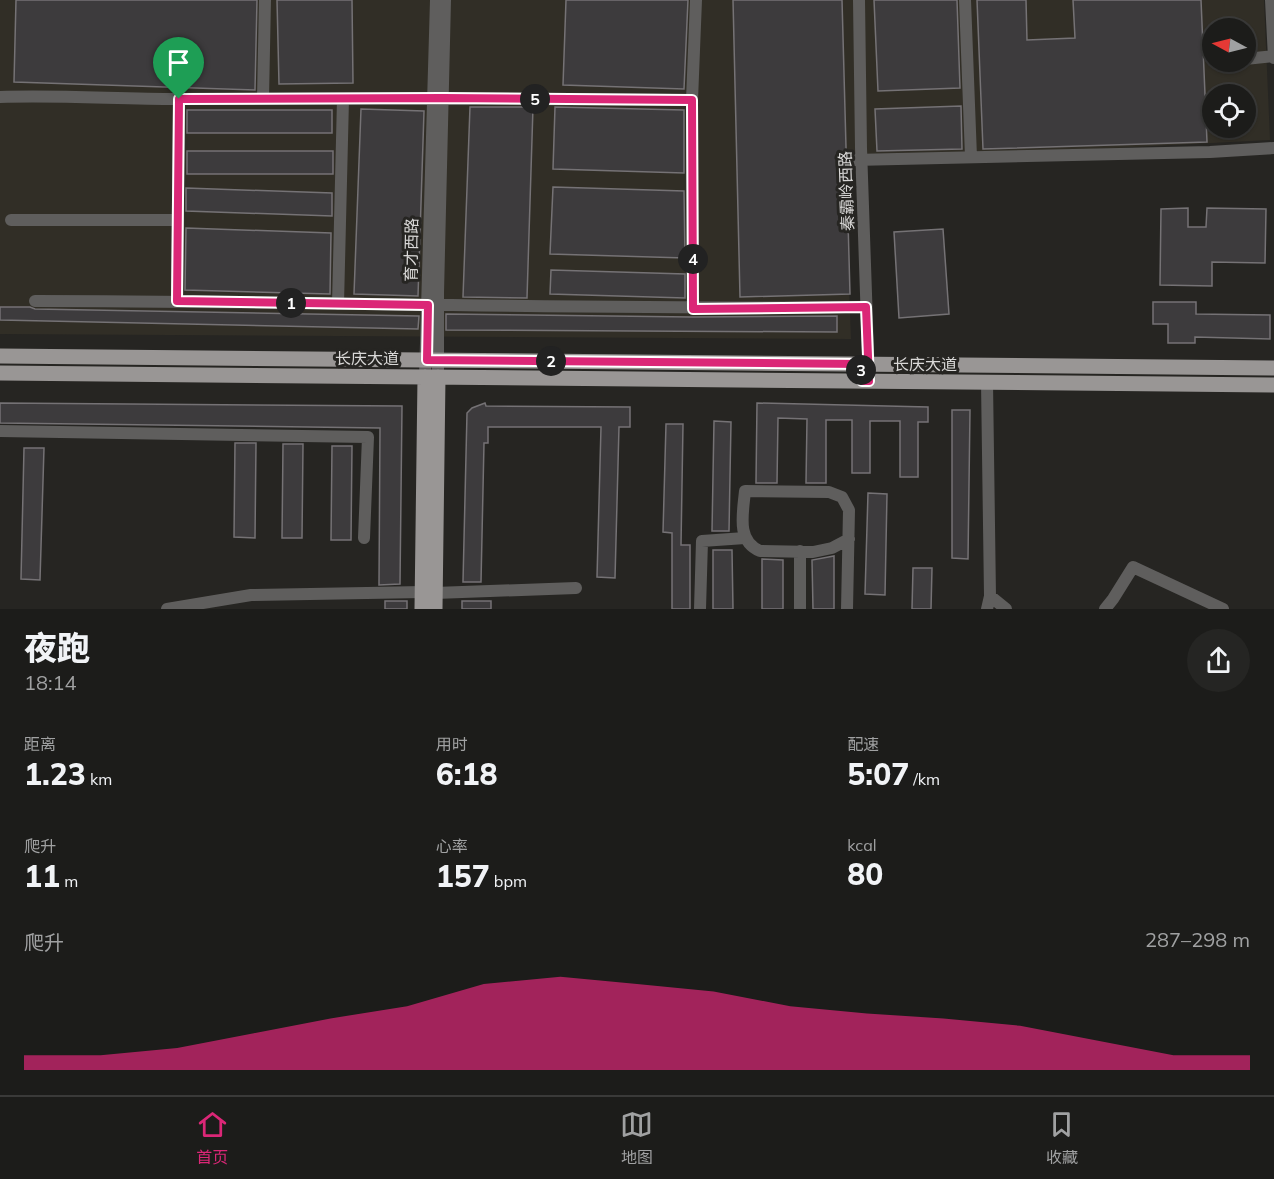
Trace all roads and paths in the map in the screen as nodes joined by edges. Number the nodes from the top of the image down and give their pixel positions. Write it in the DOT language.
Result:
graph roads {
  1 [pos="265,0"];
  2 [pos="436,0"];
  3 [pos="445,0"];
  4 [pos="696,0"];
  5 [pos="852,0"];
  6 [pos="859,0"];
  7 [pos="965,0"];
  8 [pos="1271,0"];
  9 [pos="1274,57"];
  10 [pos="1256,58"];
  11 [pos="0,97"];
  12 [pos="438,98"];
  13 [pos="179,99"];
  14 [pos="263,99"];
  15 [pos="342,99"];
  16 [pos="692,100"];
  17 [pos="1274,148"];
  18 [pos="971,157"];
  19 [pos="858,160"];
  20 [pos="11,220"];
  21 [pos="178,220"];
  22 [pos="34,301"];
  23 [pos="177,301"];
  24 [pos="338,304"];
  25 [pos="433,305"];
  26 [pos="862,307"];
  27 [pos="693,309"];
  28 [pos="0,356"];
  29 [pos="432,360"];
  30 [pos="865,364"];
  31 [pos="1274,368"];
  32 [pos="0,373"];
  33 [pos="432,377"];
  34 [pos="865,381"];
  35 [pos="987,382"];
  36 [pos="1274,385"];
  37 [pos="0,431"];
  38 [pos="364,538"];
  39 [pos="745,538"];
  40 [pos="849,539"];
  41 [pos="800,552"];
  42 [pos="576,588"];
  43 [pos="429,593"];
  44 [pos="233,603"];
  45 [pos="988,603"];
  46 [pos="167,609"];
  47 [pos="422,609"];
  48 [pos="435,609"];
  49 [pos="700,609"];
  50 [pos="800,609"];
  51 [pos="847,609"];
  52 [pos="1006,609"];
  53 [pos="1105,609"];
  54 [pos="1223,609"];
  1 -- 14 [label="street"];
  2 -- 12 [label="street, 育才西路"];
  3 -- 12 [label="street, 育才西路"];
  4 -- 16 [label="street"];
  5 -- 19 [label="street, 秦霸岭西路"];
  6 -- 19 [label="street, 秦霸岭西路"];
  7 -- 18 [label="street"];
  8 -- 9 [label="street"];
  9 -- 10 [label="street"];
  11 -- 13 [label="street"];
  12 -- 15 [label="street"];
  12 -- 16 [label="street"];
  12 -- 25 [label="street, 育才西路"];
  13 -- 14 [label="street"];
  13 -- 21 [label="street"];
  14 -- 15 [label="street"];
  15 -- 24 [label="street"];
  16 -- 27 [label="street"];
  17 -- 18 [label="street"];
  18 -- 19 [label="street"];
  19 -- 26 [label="street, 秦霸岭西路"];
  20 -- 21 [label="street"];
  21 -- 23 [label="street"];
  22 -- 23 [label="street"];
  23 -- 24 [label="street"];
  24 -- 25 [label="street"];
  25 -- 27 [label="street"];
  25 -- 29 [label="street, 育才西路"];
  26 -- 27 [label="street"];
  26 -- 30 [label="street, 秦霸岭西路"];
  28 -- 29 [label="main road, 长庆大道"];
  29 -- 30 [label="main road, 长庆大道"];
  29 -- 33 [label="street, 育才西路"];
  30 -- 31 [label="main road, 长庆大道"];
  30 -- 34 [label="street, 秦霸岭西路"];
  32 -- 33 [label="main road, 长庆大道"];
  33 -- 34 [label="main road, 长庆大道"];
  33 -- 43 [label="main road, 育才西路"];
  34 -- 35 [label="main road, 长庆大道"];
  35 -- 36 [label="main road, 长庆大道"];
  35 -- 45 [label="street"];
  37 -- 38 [label="street"];
  39 -- 40 [label="street"];
  39 -- 41 [label="street"];
  39 -- 49 [label="street"];
  40 -- 41 [label="street"];
  40 -- 51 [label="street"];
  41 -- 50 [label="street"];
  42 -- 43 [label="street"];
  43 -- 44 [label="street"];
  43 -- 47 [label="main road, 育才西路"];
  43 -- 48 [label="main road, 育才西路"];
  44 -- 46 [label="street"];
  45 -- 52 [label="street"];
  53 -- 54 [label="street"];
}
